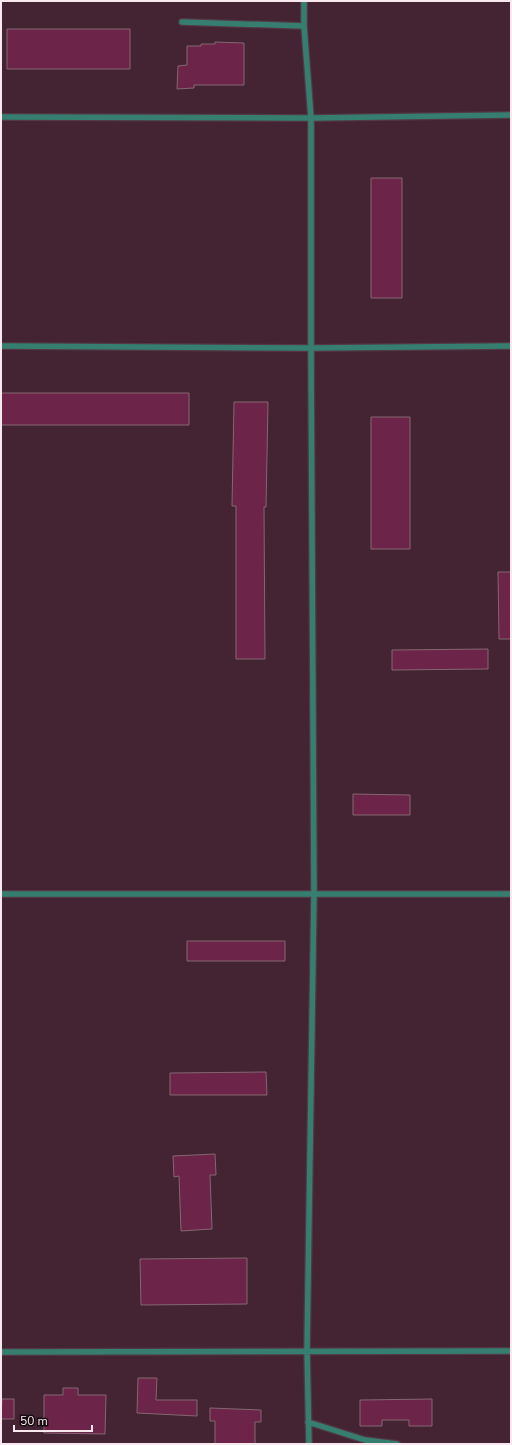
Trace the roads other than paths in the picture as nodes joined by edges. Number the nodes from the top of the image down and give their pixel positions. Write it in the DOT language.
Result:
graph roads {
  1 [pos="304,1"];
  2 [pos="182,22"];
  3 [pos="304,26"];
  4 [pos="511,115"];
  5 [pos="1,116"];
  6 [pos="311,118"];
  7 [pos="1,346"];
  8 [pos="511,346"];
  9 [pos="310,348"];
  10 [pos="1,894"];
  11 [pos="314,894"];
  12 [pos="511,894"];
  13 [pos="307,1350"];
  14 [pos="511,1351"];
  15 [pos="1,1352"];
  16 [pos="308,1422"];
  17 [pos="308,1444"];
  18 [pos="397,1444"];
  1 -- 3 [label="lane"];
  2 -- 3 [label="lane"];
  3 -- 6 [label="lane"];
  4 -- 6 [label="lane"];
  5 -- 6 [label="lane"];
  6 -- 9 [label="lane"];
  7 -- 9 [label="lane"];
  8 -- 9 [label="lane"];
  9 -- 11 [label="lane"];
  10 -- 11 [label="lane"];
  11 -- 12 [label="lane"];
  11 -- 13 [label="lane"];
  13 -- 14 [label="lane"];
  13 -- 15 [label="lane"];
  13 -- 16 [label="lane"];
  16 -- 17 [label="lane"];
  16 -- 18 [label="lane"];
}
